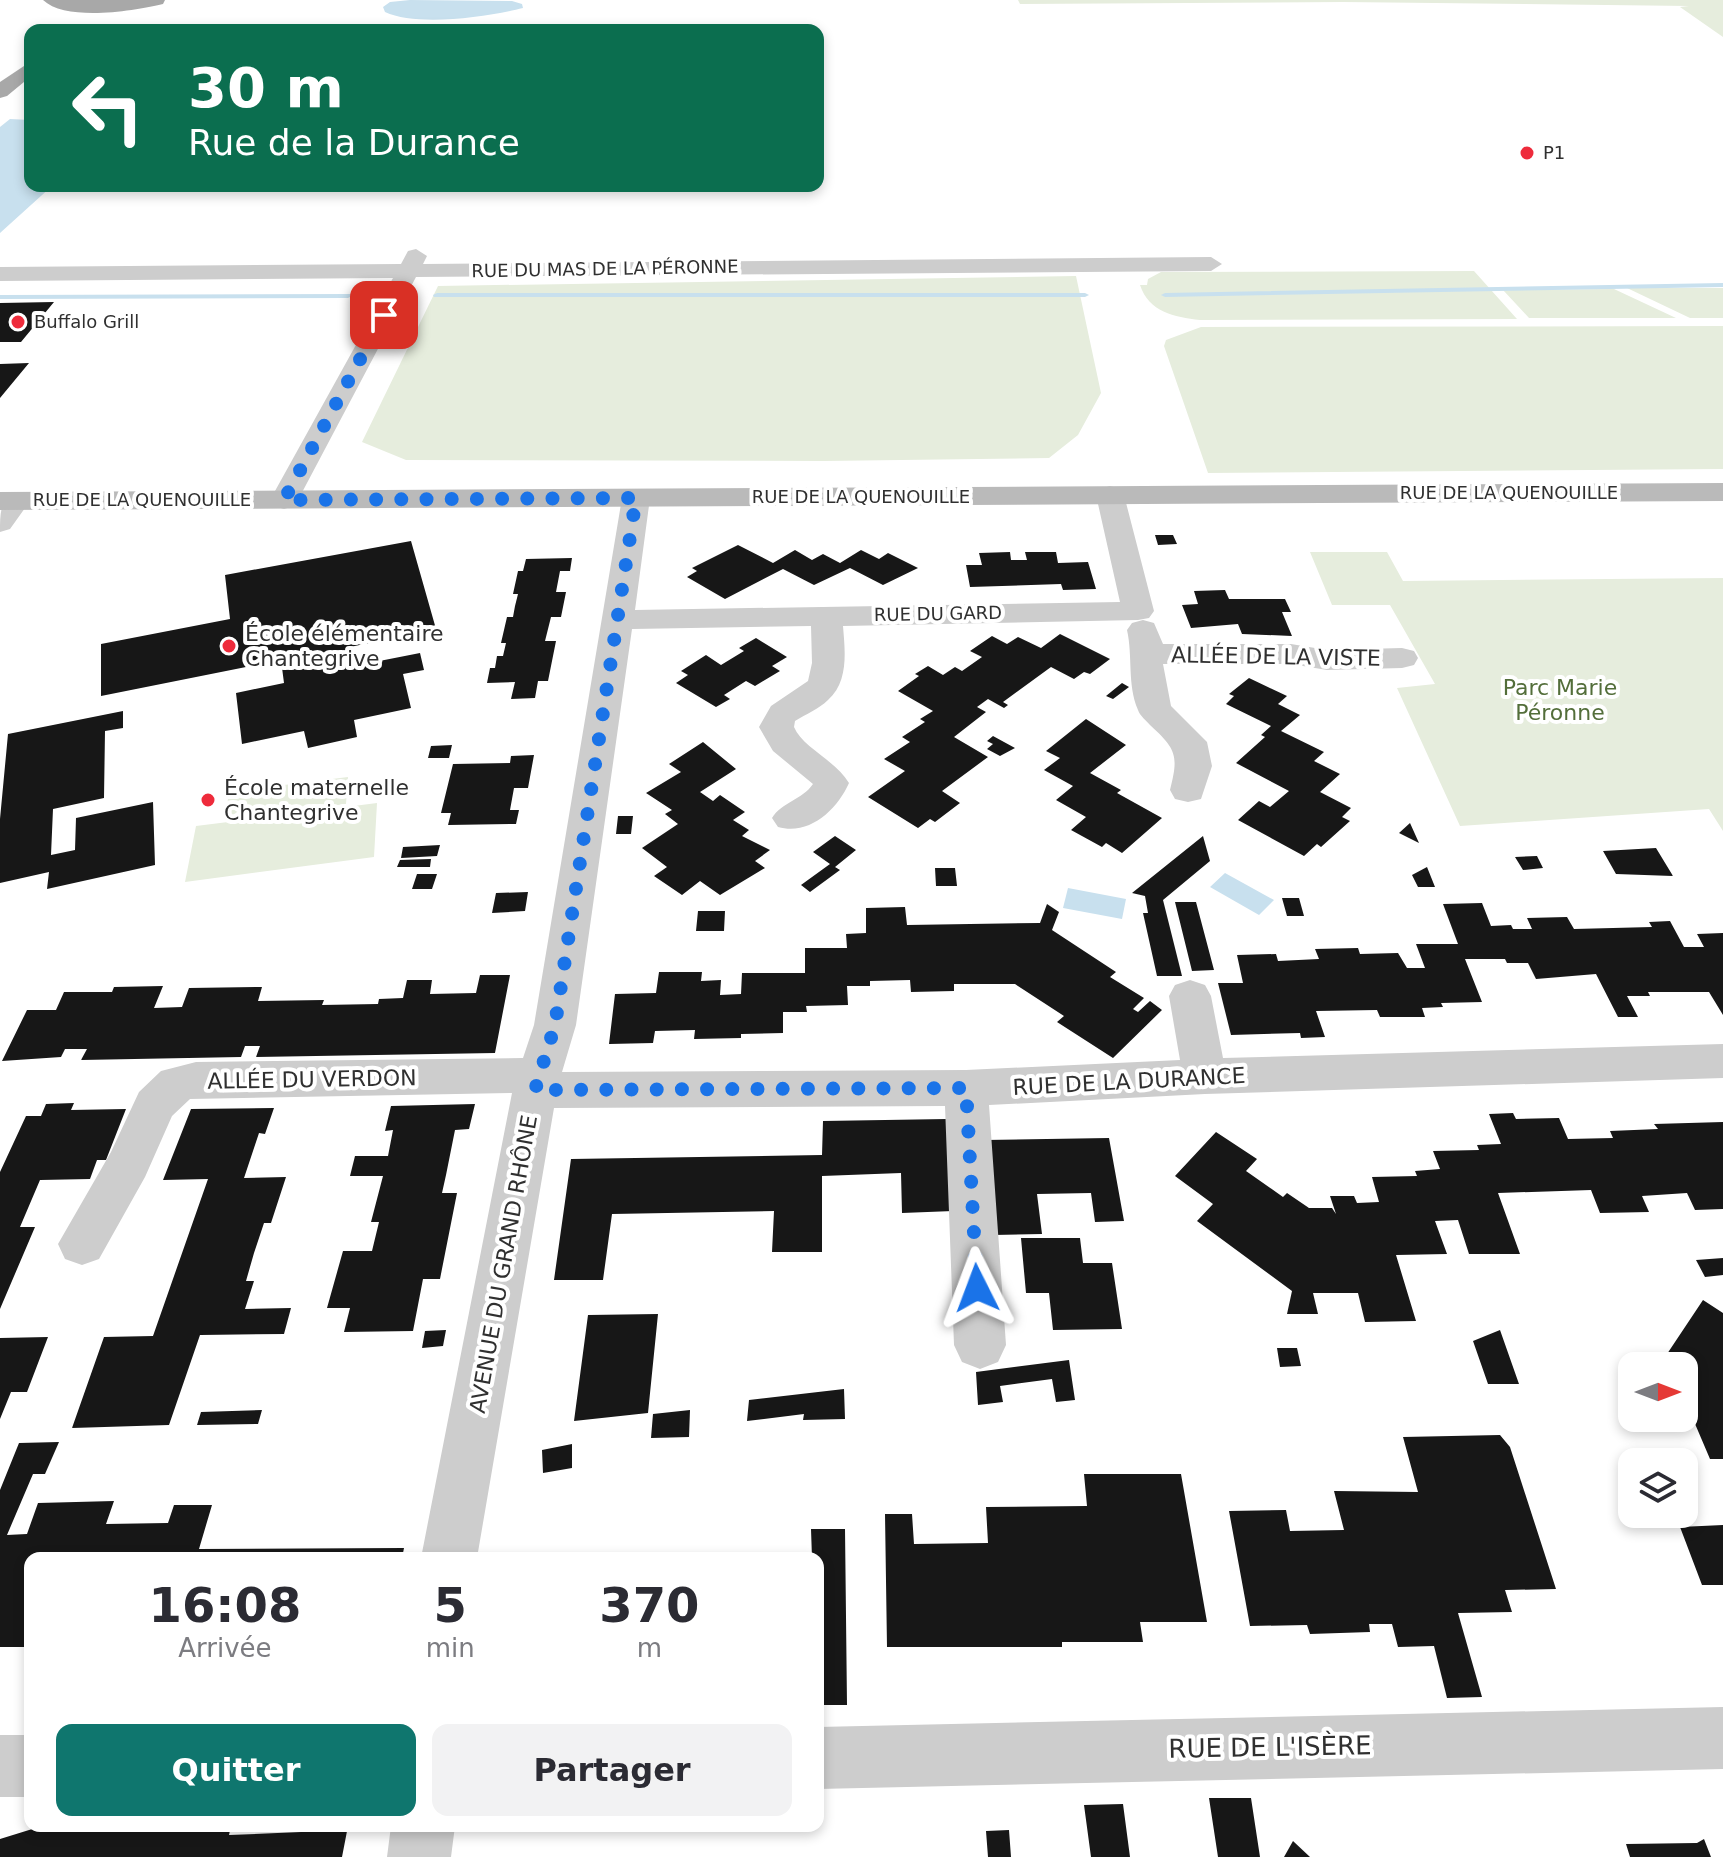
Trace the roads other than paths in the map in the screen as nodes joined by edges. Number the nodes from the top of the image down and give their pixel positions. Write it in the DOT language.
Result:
graph roads {
  1 [pos="157,0"];
  2 [pos="58,2"];
  3 [pos="123,5"];
  4 [pos="94,21"];
  5 [pos="64,24"];
  6 [pos="24,54"];
  7 [pos="0,72"];
  8 [pos="24,73"];
  9 [pos="0,92"];
  10 [pos="1207,257"];
  11 [pos="0,261"];
  12 [pos="411,263"];
  13 [pos="0,274"];
  14 [pos="1723,492"];
  15 [pos="1110,495"];
  16 [pos="636,498"];
  17 [pos="284,500"];
  18 [pos="5,508"];
  19 [pos="1138,611"];
  20 [pos="827,615"];
  21 [pos="618,620"];
  22 [pos="1149,654"];
  23 [pos="1402,658"];
  24 [pos="1188,790"];
  25 [pos="791,818"];
  26 [pos="1190,996"];
  27 [pos="1723,1061"];
  28 [pos="1205,1076"];
  29 [pos="536,1082"];
  30 [pos="966,1088"];
  31 [pos="82,1244"];
  32 [pos="980,1345"];
  33 [pos="450,1552"];
  34 [pos="1723,1738"];
  35 [pos="824,1758"];
  36 [pos="0,1766"];
  37 [pos="24,1766"];
  38 [pos="422,1832"];
  39 [pos="419,1857"];
  1 -- 3 [label="main road"];
  2 -- 3 [label="main road"];
  2 -- 5 [label="main road"];
  3 -- 4 [label="main road"];
  6 -- 7 [label="main road"];
  8 -- 9 [label="main road"];
  10 -- 12 [label="street, RUE DU MAS DE LA PÉRONNE"];
  11 -- 12 [label="street, RUE DU MAS DE LA PÉRONNE"];
  12 -- 13 [label="street, RUE DU MAS DE LA PÉRONNE"];
  12 -- 17 [label="street"];
  14 -- 15 [label="street, RUE DE LA QUENOUILLE"];
  15 -- 16 [label="street, RUE DE LA QUENOUILLE"];
  15 -- 19 [label="street"];
  16 -- 17 [label="street, RUE DE LA QUENOUILLE"];
  16 -- 21 [label="street, AVENUE DU GRAND RHÔNE"];
  17 -- 18 [label="street, RUE DE LA QUENOUILLE"];
  19 -- 20 [label="street, RUE DU GARD"];
  19 -- 22 [label="street, ALLÉE DE LA VISTE"];
  20 -- 21 [label="street, RUE DU GARD"];
  20 -- 25 [label="street"];
  21 -- 29 [label="street, AVENUE DU GRAND RHÔNE"];
  22 -- 23 [label="street, ALLÉE DE LA VISTE"];
  22 -- 24 [label="street, ALLÉE DE LA VISTE"];
  26 -- 28 [label="street"];
  27 -- 28 [label="street, RUE DE LA DURANCE"];
  28 -- 30 [label="street, RUE DE LA DURANCE"];
  29 -- 30 [label="street, RUE DE LA DURANCE"];
  29 -- 31 [label="street, ALLÉE DU VERDON"];
  29 -- 33 [label="street, AVENUE DU GRAND RHÔNE"];
  30 -- 32 [label="street"];
  34 -- 35 [label="street, RUE DE L'ISÈRE"];
  36 -- 37 [label="street"];
  38 -- 39 [label="street"];
}
